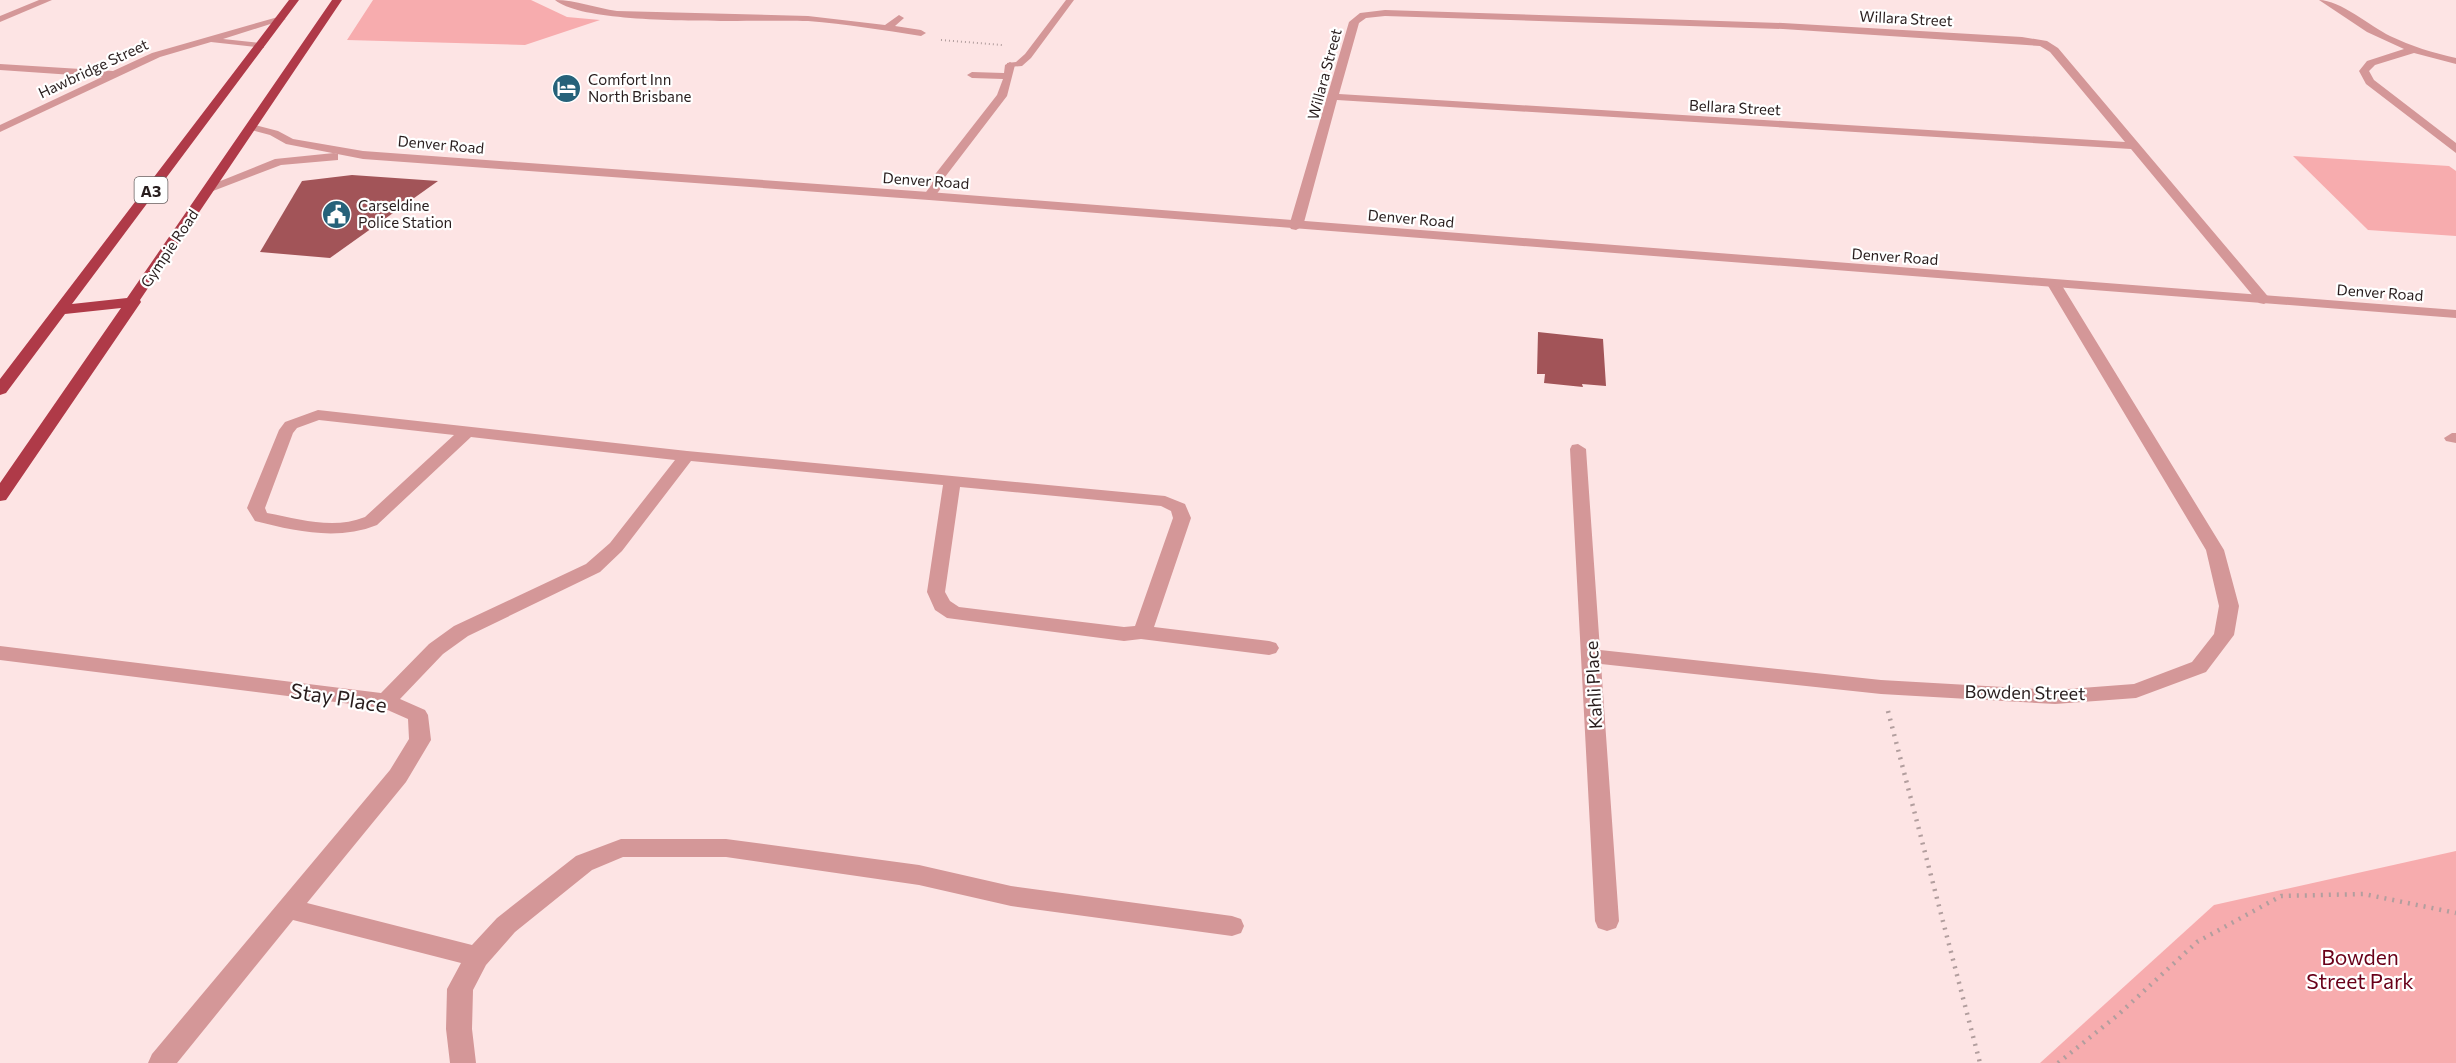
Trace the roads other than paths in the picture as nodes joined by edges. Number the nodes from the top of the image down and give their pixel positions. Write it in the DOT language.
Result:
graph roads {
  1 [pos="47,0"];
  2 [pos="294,0"];
  3 [pos="337,0"];
  4 [pos="560,0"];
  5 [pos="1070,0"];
  6 [pos="2324,0"];
  7 [pos="898,18"];
  8 [pos="0,19"];
  9 [pos="281,19"];
  10 [pos="887,28"];
  11 [pos="921,33"];
  12 [pos="201,42"];
  13 [pos="261,46"];
  14 [pos="2416,49"];
  15 [pos="2456,61"];
  16 [pos="0,66"];
  17 [pos="1009,70"];
  18 [pos="114,74"];
  19 [pos="972,75"];
  20 [pos="1334,98"];
  21 [pos="251,127"];
  22 [pos="0,129"];
  23 [pos="2135,146"];
  24 [pos="2456,149"];
  25 [pos="363,155"];
  26 [pos="209,188"];
  27 [pos="929,196"];
  28 [pos="1296,226"];
  29 [pos="2054,284"];
  30 [pos="2264,300"];
  31 [pos="134,302"];
  32 [pos="60,310"];
  33 [pos="2456,314"];
  34 [pos="0,390"];
  35 [pos="467,432"];
  36 [pos="1578,449"];
  37 [pos="687,456"];
  38 [pos="952,480"];
  39 [pos="0,496"];
  40 [pos="1141,632"];
  41 [pos="1269,648"];
  42 [pos="0,653"];
  43 [pos="1591,656"];
  44 [pos="386,701"];
  45 [pos="289,909"];
  46 [pos="1607,921"];
  47 [pos="1232,926"];
  48 [pos="477,957"];
  49 [pos="161,1063"];
  50 [pos="463,1063"];
  1 -- 8 [label="street"];
  2 -- 9 [label="highway, A3"];
  3 -- 21 [label="highway, Gympie Road / A3"];
  4 -- 10 [label="street"];
  5 -- 17 [label="lane"];
  6 -- 14 [label="street"];
  7 -- 10 [label="street"];
  9 -- 12 [label="street, Hawbridge Street"];
  9 -- 13 [label="highway, A3"];
  10 -- 11 [label="street"];
  12 -- 13 [label="street, Hawbridge Street"];
  12 -- 18 [label="street, Hawbridge Street"];
  13 -- 32 [label="highway, A3"];
  14 -- 15 [label="street"];
  14 -- 24 [label="street"];
  16 -- 18 [label="street"];
  17 -- 19 [label="street"];
  17 -- 27 [label="street"];
  18 -- 22 [label="street, Hawbridge Street"];
  20 -- 23 [label="street, Bellara Street"];
  20 -- 23 [label="street, Willara Street"];
  20 -- 28 [label="street, Willara Street"];
  21 -- 25 [label="street, Denver Road"];
  21 -- 26 [label="highway, Gympie Road / A3"];
  23 -- 30 [label="street, Willara Street"];
  25 -- 26 [label="street, Denver Road"];
  25 -- 27 [label="street, Denver Road"];
  26 -- 31 [label="highway, Gympie Road / A3"];
  27 -- 28 [label="street, Denver Road"];
  28 -- 29 [label="street, Denver Road"];
  29 -- 30 [label="street, Denver Road"];
  29 -- 43 [label="street, Bowden Street"];
  30 -- 33 [label="street, Denver Road"];
  31 -- 32 [label="highway"];
  31 -- 39 [label="highway, Gympie Road / A3"];
  32 -- 34 [label="highway, A3"];
  35 -- 35 [label="street"];
  35 -- 37 [label="street"];
  36 -- 43 [label="street, Kahli Place"];
  37 -- 38 [label="street"];
  37 -- 44 [label="street"];
  38 -- 40 [label="street"];
  38 -- 40 [label="street"];
  40 -- 41 [label="street"];
  42 -- 44 [label="street, Stay Place"];
  43 -- 46 [label="street, Kahli Place"];
  44 -- 45 [label="street, Stay Place"];
  45 -- 48 [label="street"];
  45 -- 49 [label="street, Stay Place"];
  47 -- 48 [label="street"];
  48 -- 50 [label="street"];
}
